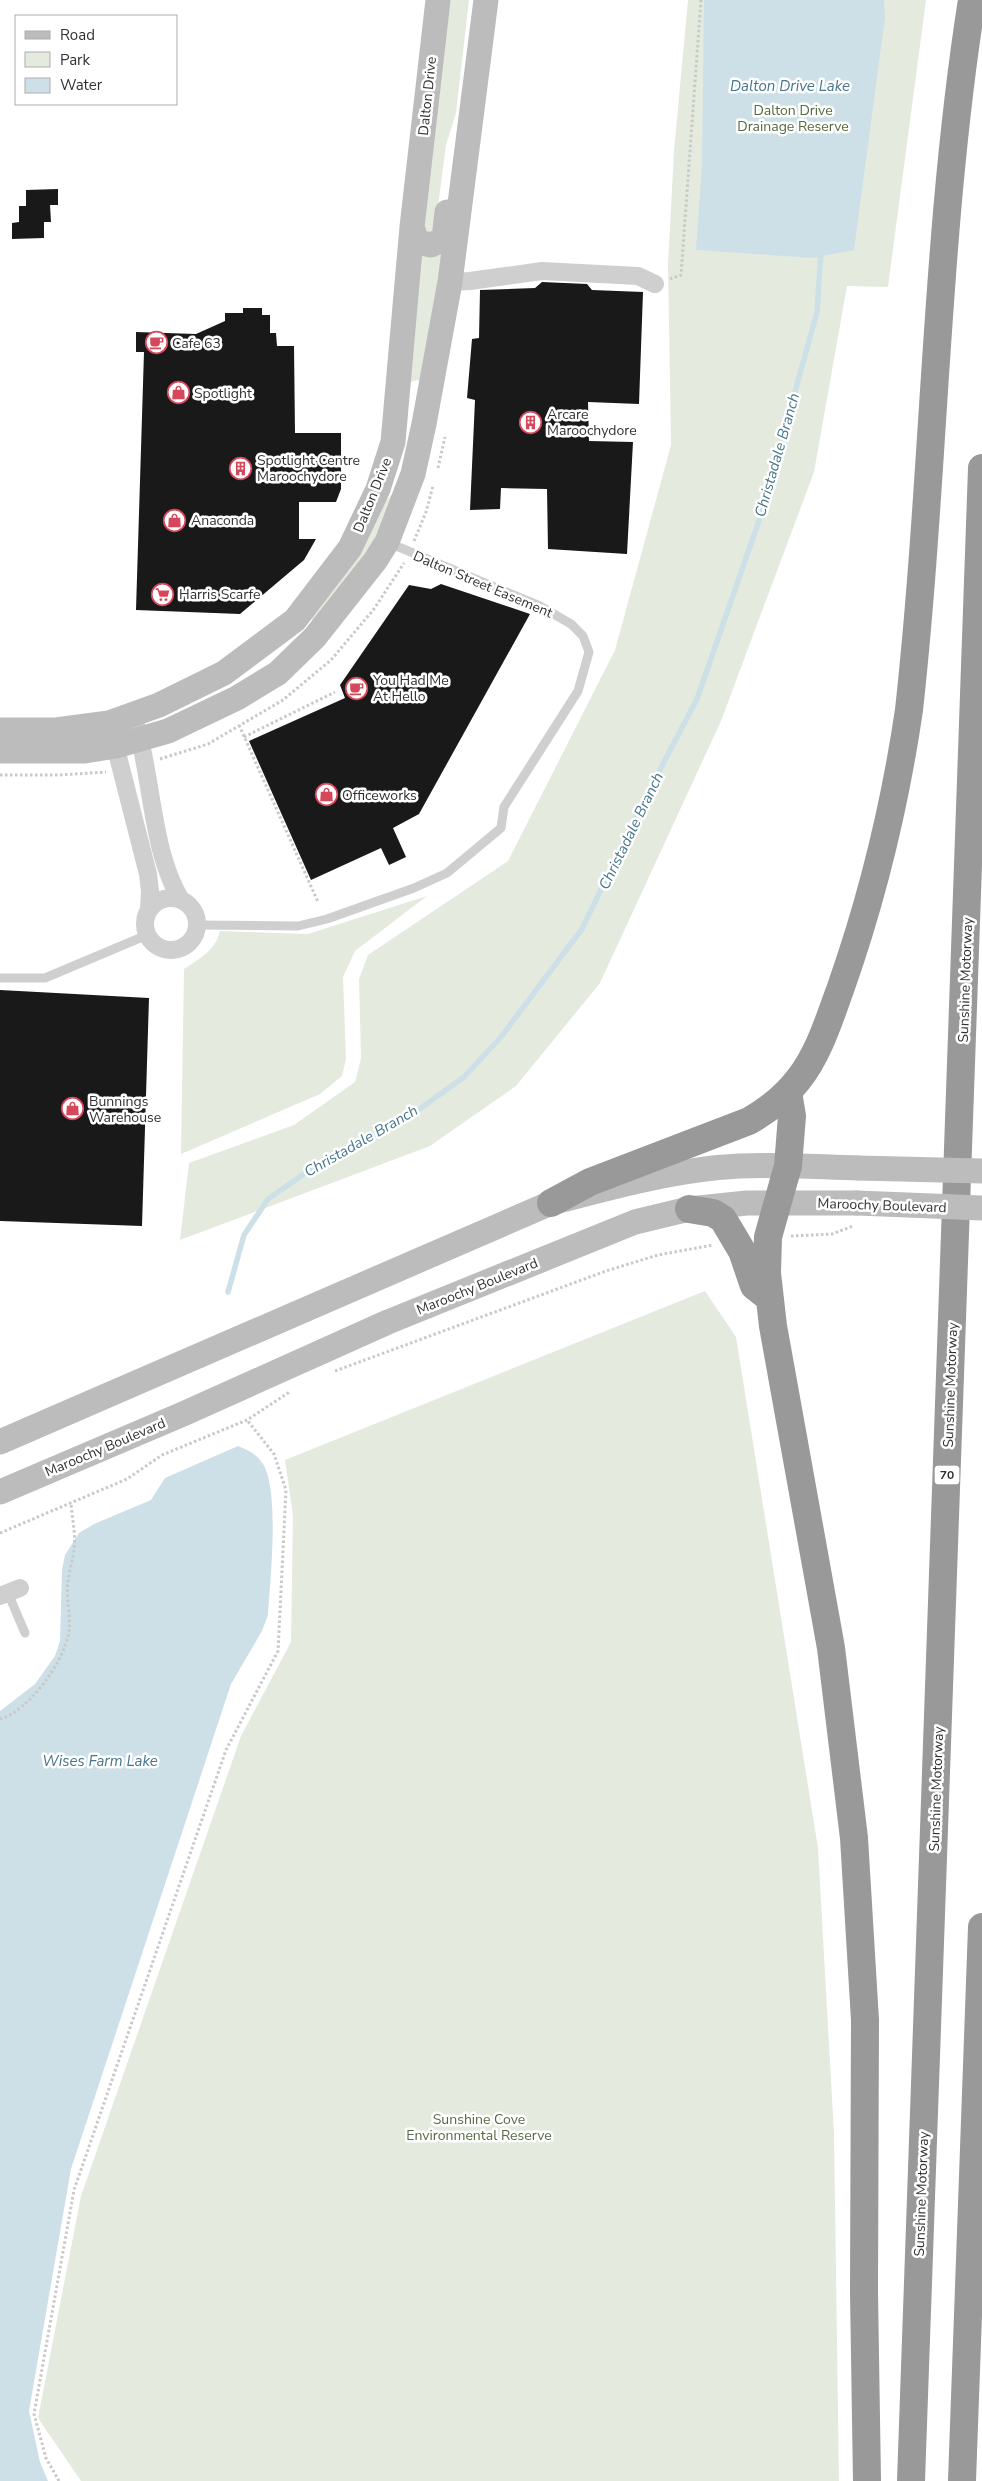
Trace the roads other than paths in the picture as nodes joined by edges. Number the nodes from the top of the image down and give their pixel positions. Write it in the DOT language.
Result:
graph roads {
  1 [pos="438,0"];
  2 [pos="486,0"];
  3 [pos="972,0"];
  4 [pos="471,119"];
  5 [pos="412,227"];
  6 [pos="450,282"];
  7 [pos="655,284"];
  8 [pos="424,424"];
  9 [pos="982,468"];
  10 [pos="378,488"];
  11 [pos="387,542"];
  12 [pos="133,716"];
  13 [pos="0,730"];
  14 [pos="113,734"];
  15 [pos="141,740"];
  16 [pos="0,751"];
  17 [pos="181,900"];
  18 [pos="149,909"];
  19 [pos="205,926"];
  20 [pos="148,935"];
  21 [pos="0,978"];
  22 [pos="788,1092"];
  23 [pos="788,1166"];
  24 [pos="982,1171"];
  25 [pos="776,1202"];
  26 [pos="552,1204"];
  27 [pos="982,1208"];
  28 [pos="689,1209"];
  29 [pos="769,1298"];
  30 [pos="0,1442"];
  31 [pos="0,1492"];
  32 [pos="9,1592"];
  33 [pos="26,1633"];
  34 [pos="982,1928"];
  35 [pos="982,2451"];
  36 [pos="867,2481"];
  37 [pos="911,2481"];
  38 [pos="962,2481"];
  39 [pos="980,2481"];
  1 -- 5 [label="main road, Dalton Drive"];
  2 -- 4 [label="main road, Dalton Drive"];
  3 -- 22 [label="highway"];
  4 -- 5 [label="main road"];
  4 -- 6 [label="main road, Dalton Drive"];
  5 -- 10 [label="main road, Dalton Drive"];
  6 -- 7 [label="street"];
  6 -- 8 [label="main road, Dalton Drive"];
  8 -- 10 [label="main road"];
  8 -- 11 [label="main road, Dalton Drive"];
  9 -- 37 [label="highway, Sunshine Motorway / 70"];
  10 -- 12 [label="main road, Dalton Drive"];
  11 -- 15 [label="main road, Dalton Drive"];
  11 -- 19 [label="lane, Dalton Street Easement"];
  12 -- 14 [label="main road, Dalton Drive"];
  12 -- 15 [label="street"];
  13 -- 14 [label="main road, Dalton Drive"];
  14 -- 15 [label="main road, Dalton Drive"];
  14 -- 16 [label="main road"];
  14 -- 18 [label="street"];
  15 -- 17 [label="street"];
  17 -- 18 [label="street"];
  17 -- 19 [label="street"];
  18 -- 20 [label="street"];
  19 -- 20 [label="street"];
  20 -- 21 [label="lane"];
  22 -- 23 [label="highway"];
  22 -- 26 [label="highway"];
  23 -- 24 [label="main road, bridge"];
  23 -- 25 [label="highway"];
  23 -- 26 [label="main road"];
  25 -- 27 [label="main road, Maroochy Boulevard, bridge"];
  25 -- 28 [label="main road, Maroochy Boulevard"];
  25 -- 29 [label="highway"];
  26 -- 30 [label="main road"];
  28 -- 29 [label="highway"];
  28 -- 31 [label="main road, Maroochy Boulevard"];
  29 -- 36 [label="highway"];
  32 -- 33 [label="lane"];
  34 -- 38 [label="highway"];
  35 -- 39 [label="highway"];
}
